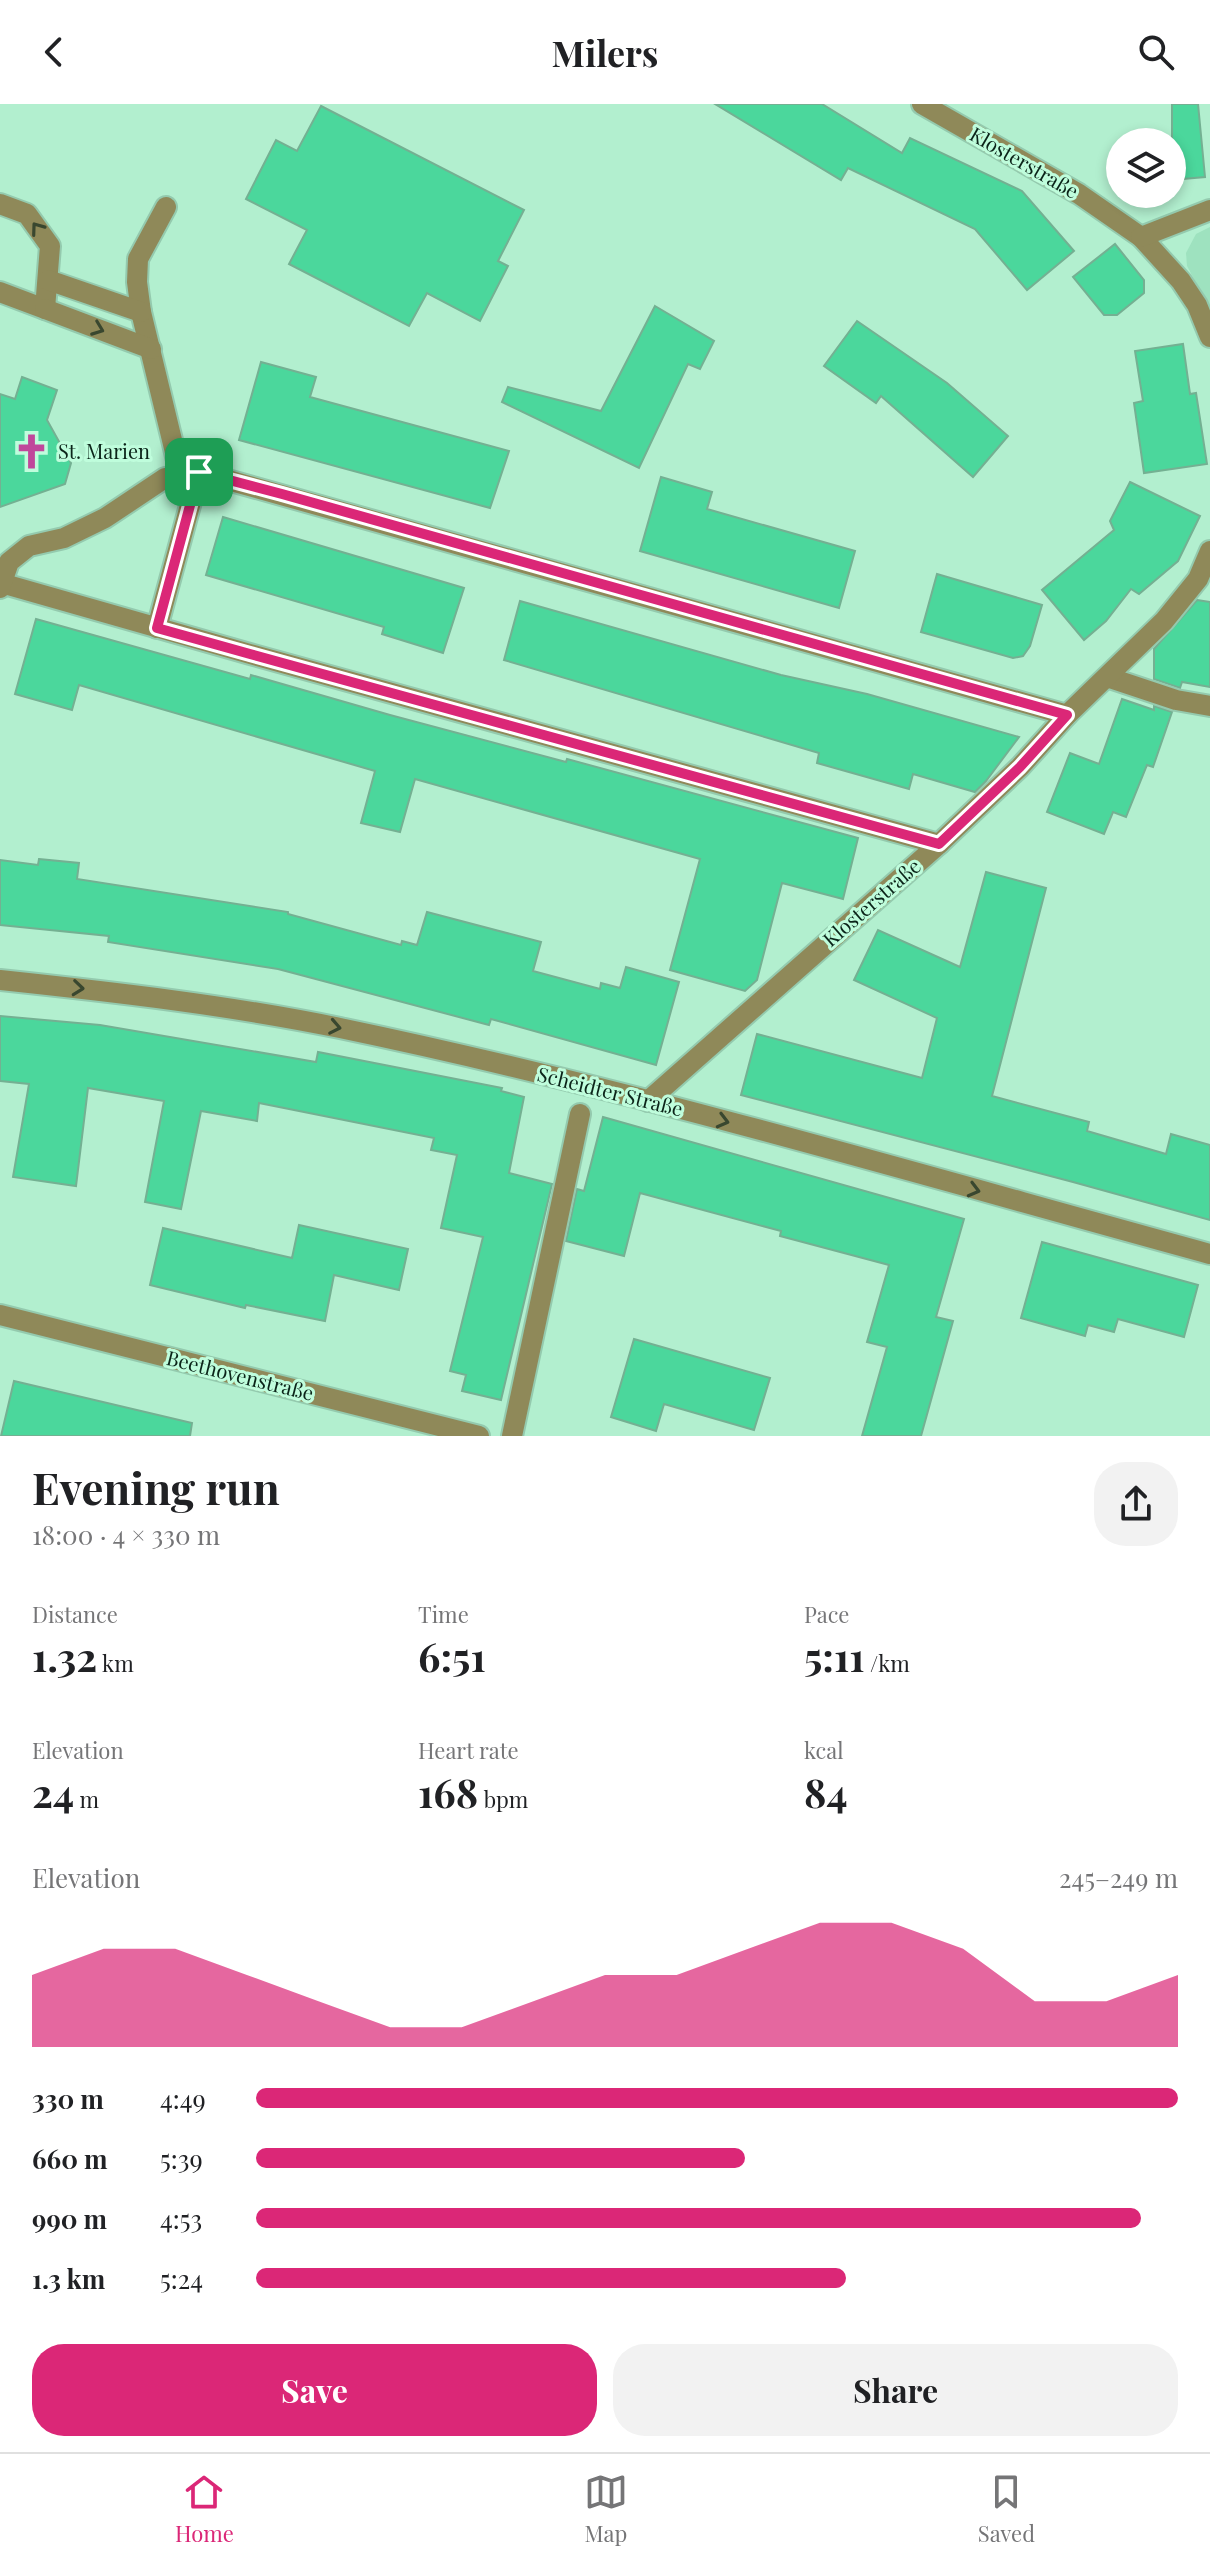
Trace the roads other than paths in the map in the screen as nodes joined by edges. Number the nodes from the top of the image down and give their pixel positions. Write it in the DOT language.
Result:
graph roads {
  1 [pos="922,104"];
  2 [pos="0,204"];
  3 [pos="166,207"];
  4 [pos="1210,210"];
  5 [pos="1141,237"];
  6 [pos="48,280"];
  7 [pos="0,292"];
  8 [pos="45,309"];
  9 [pos="141,312"];
  10 [pos="1210,337"];
  11 [pos="151,349"];
  12 [pos="190,473"];
  13 [pos="1210,551"];
  14 [pos="1,585"];
  15 [pos="157,628"];
  16 [pos="1107,677"];
  17 [pos="1210,706"];
  18 [pos="1067,715"];
  19 [pos="939,844"];
  20 [pos="0,980"];
  21 [pos="648,1101"];
  22 [pos="580,1114"];
  23 [pos="1210,1254"];
  24 [pos="0,1315"];
  25 [pos="479,1436"];
  26 [pos="512,1436"];
  1 -- 5 [label="street, Klosterstraße"];
  6 -- 2 [label="street, one-way"];
  3 -- 9 [label="street"];
  4 -- 5 [label="street"];
  5 -- 10 [label="street, Klosterstraße"];
  6 -- 8 [label="street"];
  6 -- 9 [label="street"];
  7 -- 8 [label="street"];
  8 -- 11 [label="street, one-way"];
  9 -- 11 [label="street"];
  11 -- 12 [label="street"];
  12 -- 14 [label="street"];
  12 -- 15 [label="street"];
  12 -- 18 [label="street"];
  13 -- 16 [label="street, Klosterstraße"];
  14 -- 15 [label="street"];
  15 -- 19 [label="street"];
  16 -- 17 [label="street"];
  16 -- 18 [label="street, Klosterstraße"];
  18 -- 19 [label="street, Klosterstraße"];
  19 -- 21 [label="street, Klosterstraße"];
  20 -- 21 [label="street, Scheidter Straße, one-way"];
  21 -- 23 [label="street, Scheidter Straße, one-way"];
  22 -- 26 [label="street"];
  24 -- 25 [label="street, Beethovenstraße"];
}
